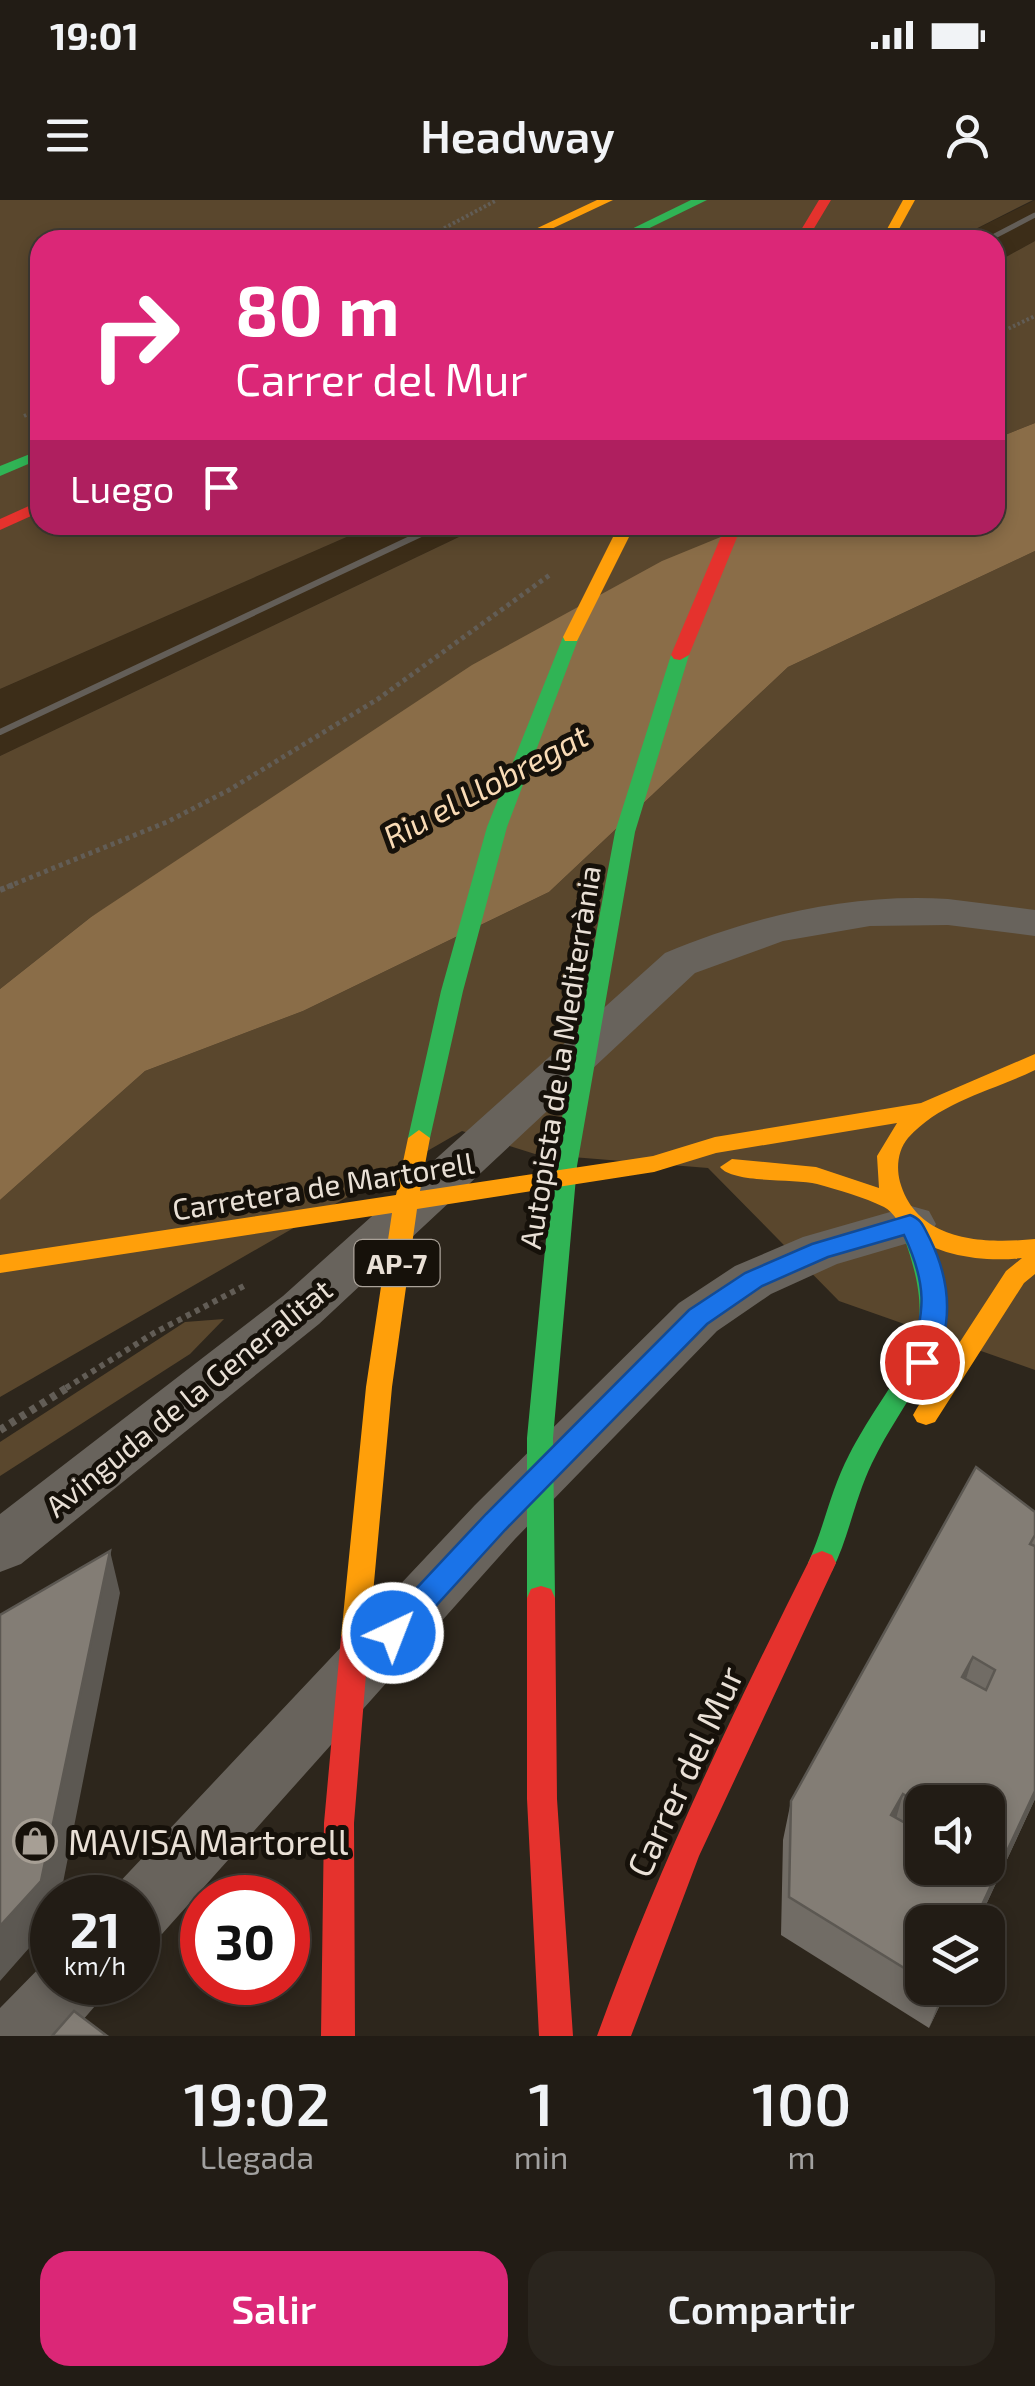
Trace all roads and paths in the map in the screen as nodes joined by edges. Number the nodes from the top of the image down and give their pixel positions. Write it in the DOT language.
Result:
graph roads {
  1 [pos="497,200"];
  2 [pos="607,200"];
  3 [pos="701,200"];
  4 [pos="825,200"];
  5 [pos="909,200"];
  6 [pos="441,230"];
  7 [pos="540,230"];
  8 [pos="636,230"];
  9 [pos="807,230"];
  10 [pos="892,230"];
  11 [pos="1035,316"];
  12 [pos="1005,330"];
  13 [pos="30,458"];
  14 [pos="0,472"];
  15 [pos="30,511"];
  16 [pos="0,525"];
  17 [pos="622,535"];
  18 [pos="730,535"];
  19 [pos="535,583"];
  20 [pos="0,890"];
  21 [pos="1035,923"];
  22 [pos="1035,1060"];
  23 [pos="932,1109"];
  24 [pos="654,1164"];
  25 [pos="903,1213"];
  26 [pos="1035,1248"];
  27 [pos="1035,1261"];
  28 [pos="0,1264"];
  29 [pos="258,1276"];
  30 [pos="0,1430"];
  31 [pos="912,1436"];
  32 [pos="870,1499"];
  33 [pos="832,1542"];
  34 [pos="0,1546"];
  35 [pos="160,1887"];
  36 [pos="50,2005"];
  37 [pos="22,2036"];
  38 [pos="338,2036"];
  39 [pos="556,2036"];
  40 [pos="614,2036"];
  1 -- 6 [label="path"];
  2 -- 7 [label="main road"];
  3 -- 8 [label="main road"];
  4 -- 9 [label="main road"];
  5 -- 10 [label="main road"];
  11 -- 12 [label="path"];
  13 -- 14 [label="main road"];
  15 -- 16 [label="main road"];
  17 -- 38 [label="main road, AP-7"];
  18 -- 39 [label="main road, Autopista de la Mediterrània"];
  19 -- 20 [label="path"];
  21 -- 34 [label="street, Avinguda de la Generalitat"];
  22 -- 23 [label="main road"];
  23 -- 24 [label="main road"];
  23 -- 25 [label="main road, Carrer del Mur"];
  24 -- 25 [label="main road"];
  24 -- 28 [label="main road, Carretera de Martorell"];
  25 -- 26 [label="main road"];
  25 -- 33 [label="main road, Carrer del Mur"];
  25 -- 35 [label="street"];
  27 -- 31 [label="main road"];
  29 -- 30 [label="path"];
  32 -- 33 [label="main road, Carrer del Mur"];
  33 -- 40 [label="main road, Carrer del Mur"];
  36 -- 37 [label="street"];
}
